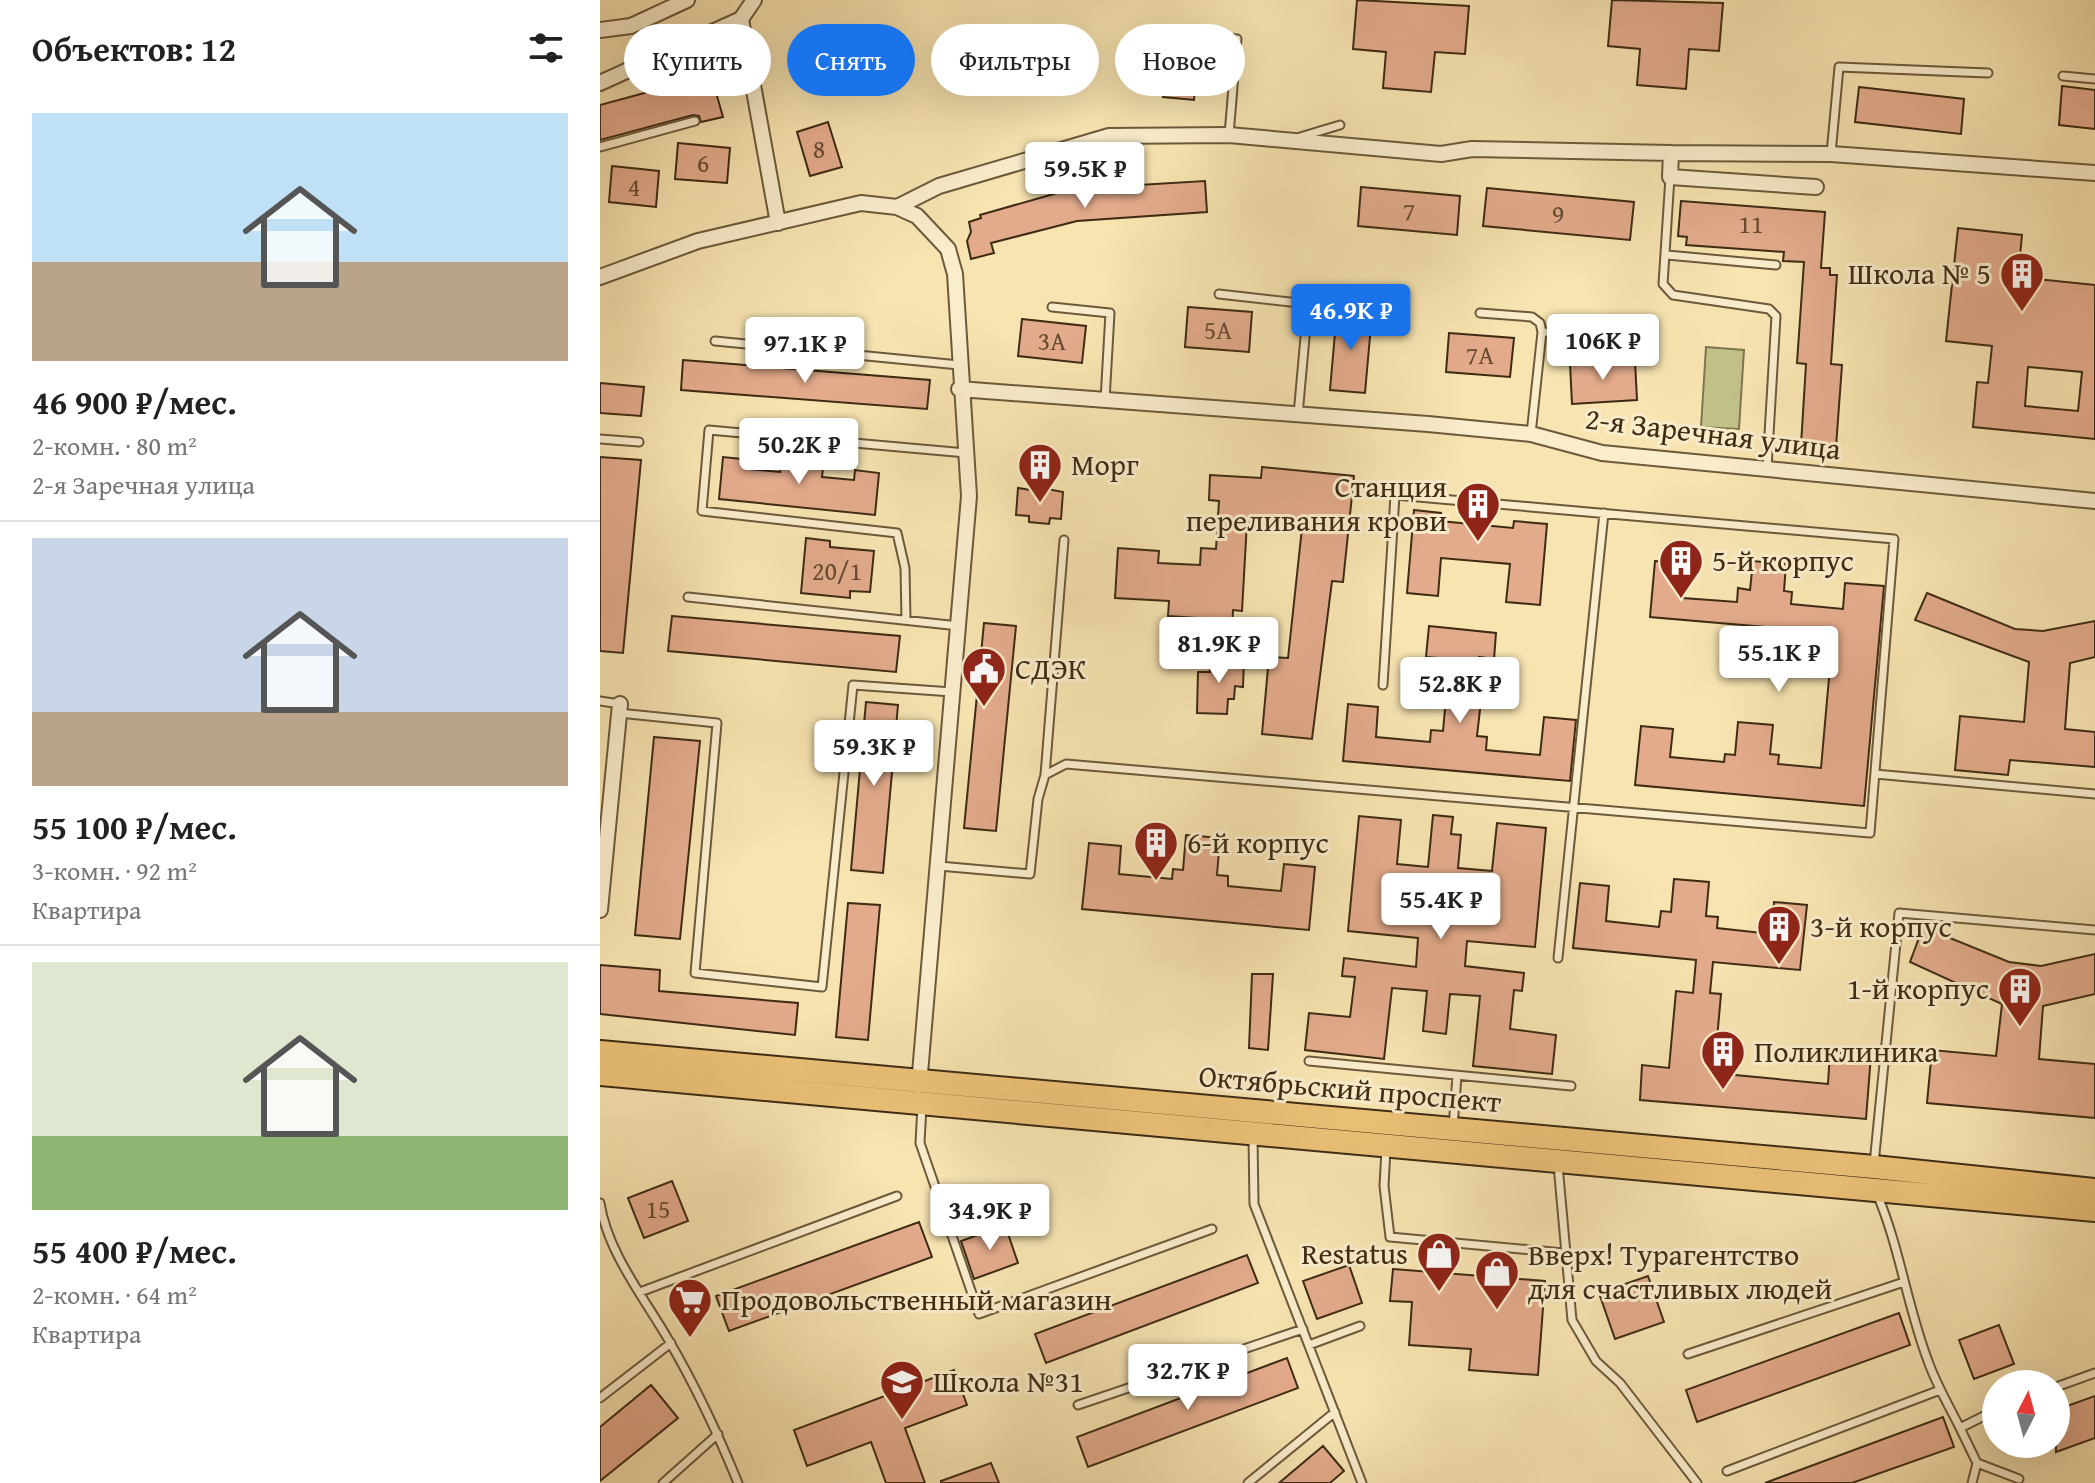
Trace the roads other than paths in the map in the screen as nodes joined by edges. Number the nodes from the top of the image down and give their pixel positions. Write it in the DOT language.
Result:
graph roads {
  1 [pos="687,0"];
  2 [pos="754,0"];
  3 [pos="741,19"];
  4 [pos="600,30"];
  5 [pos="1988,73"];
  6 [pos="2063,76"];
  7 [pos="2095,79"];
  8 [pos="600,83"];
  9 [pos="1232,96"];
  10 [pos="695,121"];
  11 [pos="1340,125"];
  12 [pos="1229,135"];
  13 [pos="1290,140"];
  14 [pos="600,147"];
  15 [pos="1671,153"];
  16 [pos="1831,154"];
  17 [pos="2095,173"];
  18 [pos="1670,177"];
  19 [pos="1816,187"];
  20 [pos="897,207"];
  21 [pos="778,223"];
  22 [pos="1667,255"];
  23 [pos="1776,265"];
  24 [pos="600,277"];
  25 [pos="1219,294"];
  26 [pos="1052,307"];
  27 [pos="1480,313"];
  28 [pos="1542,332"];
  29 [pos="1622,335"];
  30 [pos="715,341"];
  31 [pos="959,365"];
  32 [pos="959,389"];
  33 [pos="1105,400"];
  34 [pos="1298,415"];
  35 [pos="1531,434"];
  36 [pos="600,439"];
  37 [pos="639,442"];
  38 [pos="969,453"];
  39 [pos="1767,468"];
  40 [pos="2095,501"];
  41 [pos="1604,513"];
  42 [pos="1064,540"];
  43 [pos="688,597"];
  44 [pos="906,620"];
  45 [pos="959,626"];
  46 [pos="1383,685"];
  47 [pos="954,692"];
  48 [pos="600,701"];
  49 [pos="619,708"];
  50 [pos="1875,774"];
  51 [pos="1045,775"];
  52 [pos="2095,794"];
  53 [pos="1576,807"];
  54 [pos="939,866"];
  55 [pos="600,910"];
  56 [pos="2095,930"];
  57 [pos="1558,958"];
  58 [pos="600,1052"];
  59 [pos="1309,1061"];
  60 [pos="600,1074"];
  61 [pos="1457,1076"];
  62 [pos="919,1081"];
  63 [pos="1571,1086"];
  64 [pos="920,1104"];
  65 [pos="1452,1129"];
  66 [pos="1253,1135"];
  67 [pos="1386,1147"];
  68 [pos="1558,1162"];
  69 [pos="1874,1167"];
  70 [pos="2095,1190"];
  71 [pos="1876,1191"];
  72 [pos="897,1196"];
  73 [pos="600,1203"];
  74 [pos="2095,1210"];
  75 [pos="1212,1229"];
  76 [pos="1564,1253"];
  77 [pos="1904,1282"];
  78 [pos="640,1292"];
  79 [pos="1360,1326"];
  80 [pos="1303,1329"];
  81 [pos="671,1343"];
  82 [pos="1309,1345"];
  83 [pos="1688,1354"];
  84 [pos="2095,1373"];
  85 [pos="2070,1382"];
  86 [pos="1940,1390"];
  87 [pos="600,1398"];
  88 [pos="1078,1405"];
  89 [pos="1335,1412"];
  90 [pos="1982,1417"];
  91 [pos="1960,1428"];
  92 [pos="718,1434"];
  93 [pos="1977,1463"];
  94 [pos="1727,1471"];
  95 [pos="2019,1479"];
  96 [pos="663,1483"];
  97 [pos="738,1483"];
  98 [pos="1248,1483"];
  99 [pos="1362,1483"];
  100 [pos="1697,1483"];
  101 [pos="1972,1483"];
  1 -- 4 [label="street"];
  2 -- 3 [label="street"];
  3 -- 8 [label="street"];
  3 -- 21 [label="street"];
  5 -- 16 [label="lane"];
  6 -- 7 [label="lane"];
  9 -- 12 [label="lane"];
  10 -- 14 [label="lane"];
  11 -- 13 [label="lane"];
  12 -- 13 [label="street"];
  12 -- 20 [label="street"];
  13 -- 15 [label="street"];
  15 -- 16 [label="street"];
  15 -- 18 [label="street"];
  16 -- 17 [label="street"];
  18 -- 19 [label="street"];
  18 -- 22 [label="lane"];
  20 -- 21 [label="street"];
  20 -- 31 [label="street"];
  21 -- 24 [label="street"];
  22 -- 23 [label="lane"];
  22 -- 39 [label="lane"];
  25 -- 34 [label="lane"];
  26 -- 33 [label="lane"];
  27 -- 28 [label="lane"];
  28 -- 29 [label="lane"];
  28 -- 35 [label="lane"];
  30 -- 31 [label="lane"];
  31 -- 32 [label="street"];
  32 -- 33 [label="street, 2-я Заречная улица"];
  32 -- 38 [label="street"];
  33 -- 34 [label="street, 2-я Заречная улица"];
  34 -- 35 [label="street, 2-я Заречная улица"];
  35 -- 39 [label="street, 2-я Заречная улица"];
  36 -- 37 [label="lane"];
  38 -- 44 [label="lane"];
  38 -- 45 [label="street"];
  39 -- 40 [label="street, 2-я Заречная улица"];
  41 -- 46 [label="lane"];
  41 -- 50 [label="lane"];
  41 -- 53 [label="lane"];
  42 -- 51 [label="lane"];
  43 -- 44 [label="lane"];
  44 -- 45 [label="lane"];
  45 -- 47 [label="street"];
  47 -- 49 [label="lane"];
  47 -- 54 [label="street"];
  48 -- 49 [label="lane"];
  49 -- 55 [label="street"];
  50 -- 52 [label="lane"];
  50 -- 53 [label="lane"];
  51 -- 53 [label="lane"];
  51 -- 54 [label="lane"];
  53 -- 57 [label="lane"];
  54 -- 62 [label="street"];
  56 -- 69 [label="lane"];
  58 -- 62 [label="main road, Октябрьский проспект"];
  59 -- 61 [label="lane"];
  60 -- 64 [label="main road, Октябрьский проспект"];
  61 -- 63 [label="lane"];
  61 -- 65 [label="lane"];
  62 -- 64 [label="street"];
  62 -- 65 [label="main road, Октябрьский проспект"];
  64 -- 66 [label="main road, Октябрьский проспект"];
  64 -- 75 [label="lane"];
  65 -- 69 [label="main road, Октябрьский проспект"];
  66 -- 67 [label="main road, Октябрьский проспект"];
  66 -- 80 [label="lane"];
  67 -- 68 [label="main road, Октябрьский проспект"];
  67 -- 76 [label="lane"];
  68 -- 71 [label="main road, Октябрьский проспект"];
  68 -- 76 [label="lane"];
  69 -- 70 [label="main road, Октябрьский проспект"];
  71 -- 74 [label="main road, Октябрьский проспект"];
  71 -- 77 [label="lane"];
  72 -- 78 [label="lane"];
  73 -- 78 [label="lane"];
  76 -- 100 [label="lane"];
  77 -- 83 [label="lane"];
  77 -- 86 [label="lane"];
  78 -- 81 [label="lane"];
  79 -- 82 [label="lane"];
  80 -- 82 [label="lane"];
  80 -- 88 [label="lane"];
  81 -- 87 [label="lane"];
  81 -- 92 [label="lane"];
  82 -- 89 [label="lane"];
  84 -- 85 [label="lane"];
  86 -- 91 [label="lane"];
  86 -- 94 [label="lane"];
  89 -- 98 [label="lane"];
  89 -- 99 [label="lane"];
  90 -- 91 [label="lane"];
  91 -- 93 [label="lane"];
  92 -- 96 [label="lane"];
  92 -- 97 [label="lane"];
  93 -- 95 [label="lane"];
  93 -- 101 [label="lane"];
}
